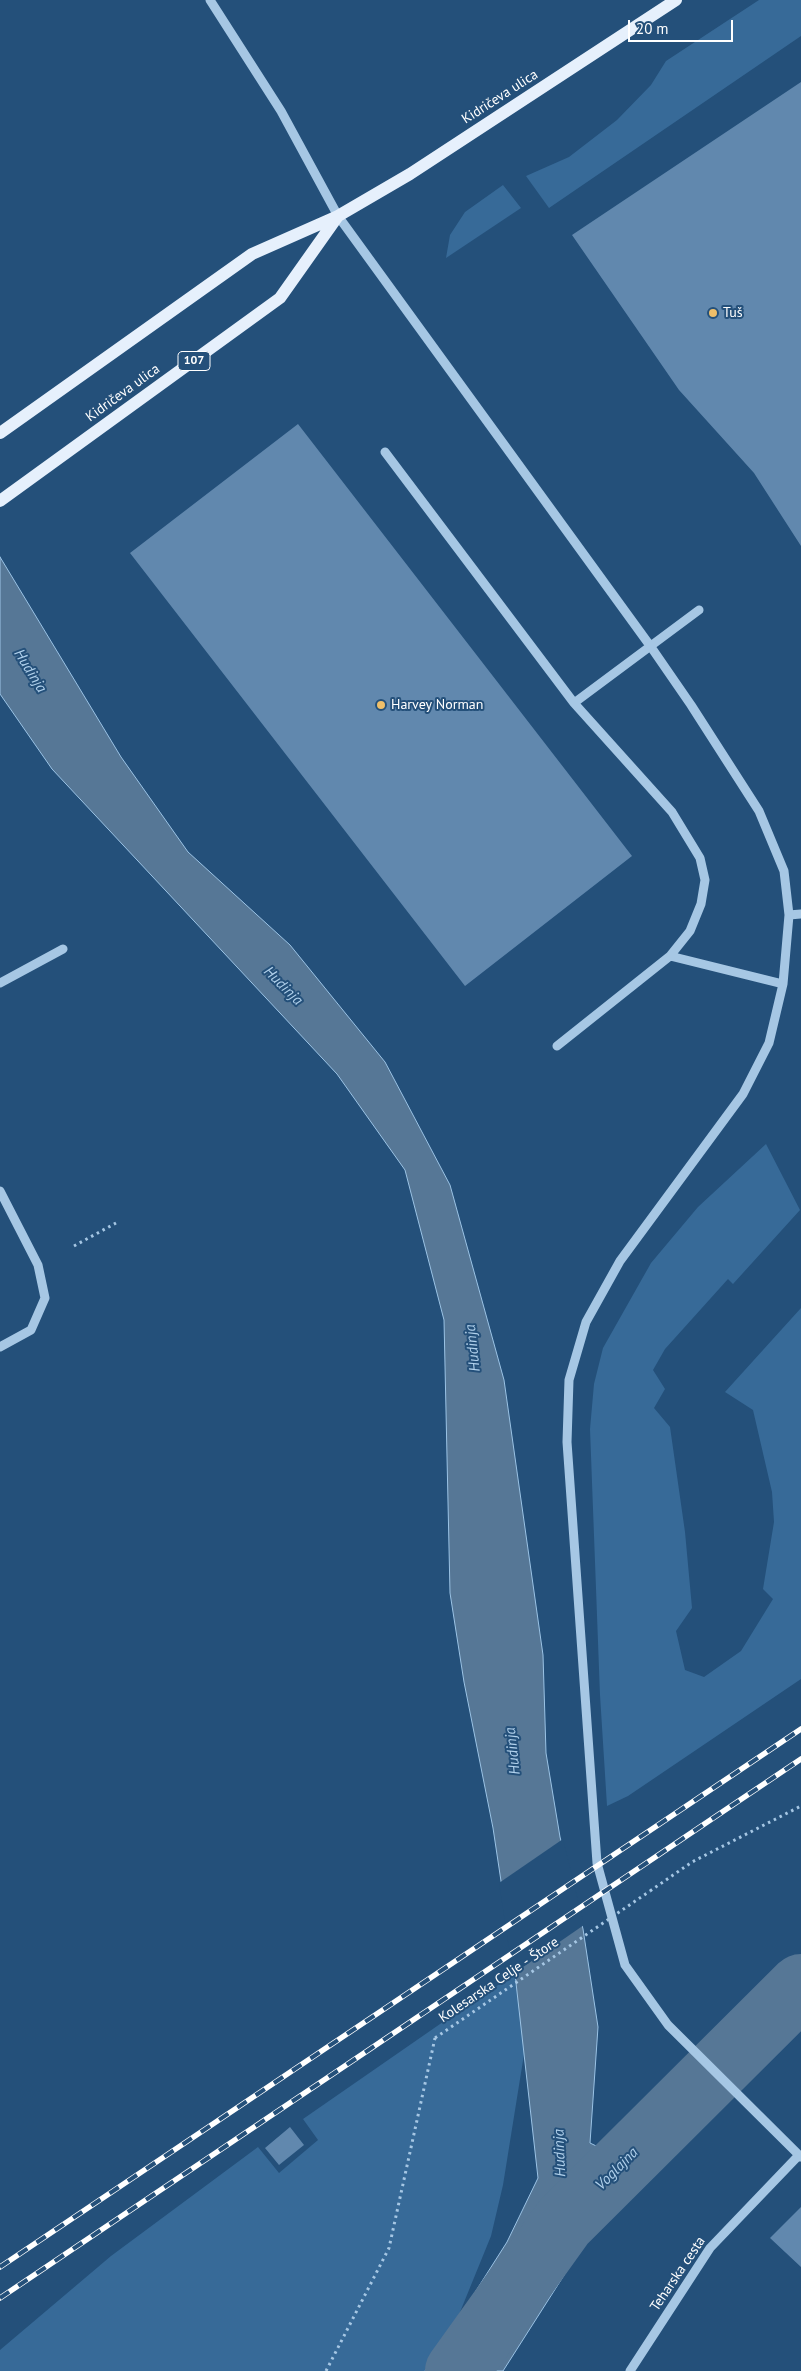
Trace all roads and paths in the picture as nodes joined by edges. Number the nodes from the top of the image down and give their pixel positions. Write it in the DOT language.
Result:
graph roads {
  1 [pos="210,0"];
  2 [pos="676,0"];
  3 [pos="338,216"];
  4 [pos="0,433"];
  5 [pos="385,452"];
  6 [pos="0,501"];
  7 [pos="699,610"];
  8 [pos="651,647"];
  9 [pos="574,703"];
  10 [pos="801,914"];
  11 [pos="789,915"];
  12 [pos="63,949"];
  13 [pos="670,956"];
  14 [pos="0,983"];
  15 [pos="783,984"];
  16 [pos="557,1046"];
  17 [pos="0,1191"];
  18 [pos="116,1223"];
  19 [pos="74,1246"];
  20 [pos="0,1347"];
  21 [pos="801,1806"];
  22 [pos="800,2156"];
  23 [pos="326,2371"];
  24 [pos="630,2371"];
  1 -- 3 [label="street"];
  2 -- 3 [label="main road, Kidričeva ulica / 107"];
  3 -- 4 [label="main road, Kidričeva ulica / 107"];
  3 -- 6 [label="main road, Kidričeva ulica / 107"];
  3 -- 8 [label="street"];
  5 -- 9 [label="street"];
  7 -- 8 [label="street"];
  8 -- 9 [label="street"];
  8 -- 11 [label="street"];
  9 -- 13 [label="street"];
  10 -- 11 [label="street"];
  11 -- 15 [label="street"];
  12 -- 14 [label="street"];
  13 -- 15 [label="street"];
  13 -- 16 [label="street"];
  15 -- 22 [label="street"];
  17 -- 20 [label="street"];
  18 -- 19 [label="path"];
  21 -- 23 [label="path, Kolesarska Celje - Štore, bridge"];
  22 -- 24 [label="street, Teharska cesta"];
}
